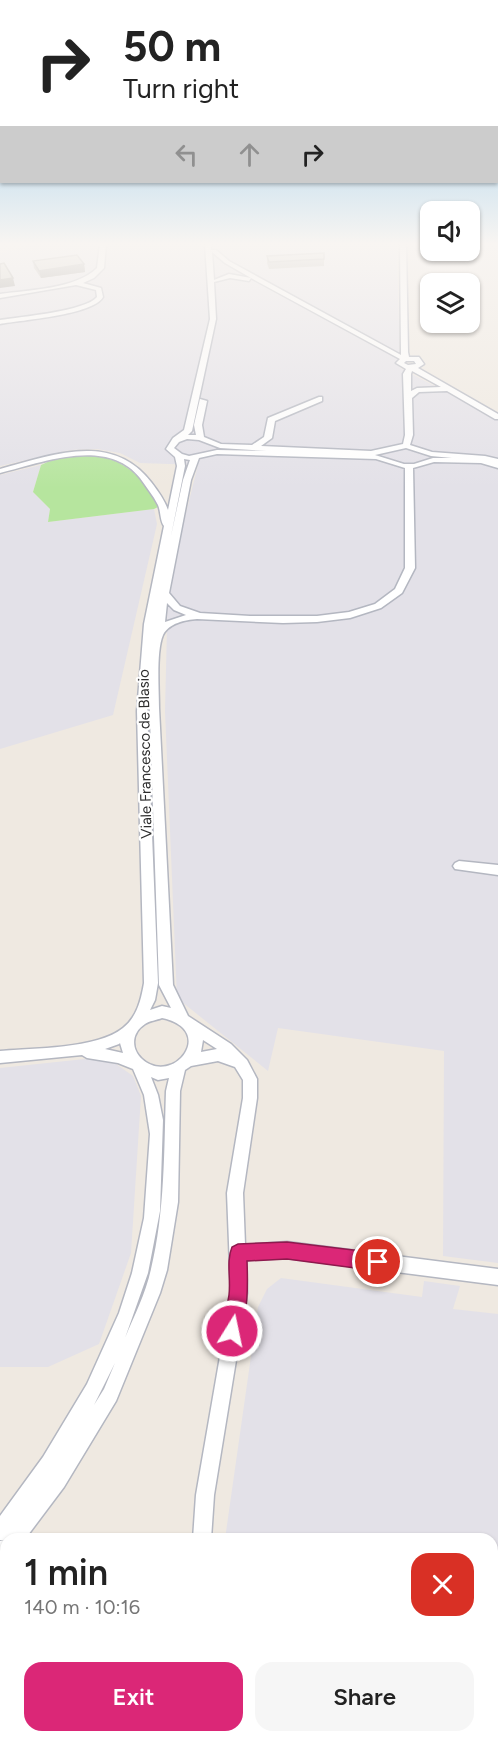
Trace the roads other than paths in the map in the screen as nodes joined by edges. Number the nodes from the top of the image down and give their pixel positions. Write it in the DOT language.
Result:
graph roads {
  1 [pos="212,325"];
  2 [pos="218,325"];
  3 [pos="334,325"];
  4 [pos="340,325"];
  5 [pos="405,325"];
  6 [pos="409,364"];
  7 [pos="449,389"];
  8 [pos="408,397"];
  9 [pos="319,399"];
  10 [pos="498,410"];
  11 [pos="498,417"];
  12 [pos="180,438"];
  13 [pos="200,438"];
  14 [pos="268,438"];
  15 [pos="209,444"];
  16 [pos="406,446"];
  17 [pos="252,448"];
  18 [pos="390,449"];
  19 [pos="289,450"];
  20 [pos="423,451"];
  21 [pos="206,453"];
  22 [pos="178,456"];
  23 [pos="195,457"];
  24 [pos="388,460"];
  25 [pos="424,462"];
  26 [pos="498,464"];
  27 [pos="409,466"];
  28 [pos="0,471"];
  29 [pos="166,542"];
  30 [pos="164,592"];
  31 [pos="197,616"];
  32 [pos="157,638"];
  33 [pos="459,866"];
  34 [pos="498,870"];
  35 [pos="140,1019"];
  36 [pos="187,1020"];
  37 [pos="129,1032"];
  38 [pos="76,1050"];
  39 [pos="0,1057"];
  40 [pos="184,1064"];
  41 [pos="242,1064"];
  42 [pos="136,1065"];
  43 [pos="238,1253"];
  44 [pos="498,1277"];
  45 [pos="36,1497"];
  46 [pos="0,1532"];
  47 [pos="16,1533"];
  48 [pos="202,1533"];
  1 -- 12 [label="street"];
  2 -- 13 [label="street"];
  3 -- 6 [label="street"];
  4 -- 6 [label="street"];
  5 -- 6 [label="street"];
  6 -- 7 [label="street"];
  6 -- 8 [label="street"];
  6 -- 10 [label="street"];
  7 -- 8 [label="street"];
  7 -- 11 [label="street"];
  8 -- 16 [label="street"];
  9 -- 14 [label="street"];
  12 -- 13 [label="street"];
  12 -- 22 [label="street, Viale Francesco de Blasio"];
  13 -- 15 [label="street"];
  14 -- 17 [label="street"];
  14 -- 19 [label="street"];
  15 -- 17 [label="street"];
  15 -- 21 [label="street"];
  16 -- 18 [label="street"];
  16 -- 20 [label="street"];
  17 -- 19 [label="street"];
  18 -- 19 [label="street"];
  18 -- 24 [label="street"];
  20 -- 25 [label="street"];
  20 -- 26 [label="street"];
  21 -- 23 [label="street"];
  21 -- 24 [label="street"];
  22 -- 23 [label="street"];
  22 -- 29 [label="street, Viale Francesco de Blasio"];
  23 -- 30 [label="street, Viale Francesco de Blasio"];
  24 -- 27 [label="street"];
  25 -- 26 [label="street"];
  25 -- 27 [label="street"];
  27 -- 31 [label="street"];
  28 -- 29 [label="street"];
  29 -- 35 [label="street, Viale Francesco de Blasio"];
  30 -- 31 [label="street"];
  30 -- 32 [label="street, Viale Francesco de Blasio"];
  31 -- 32 [label="street"];
  32 -- 36 [label="street, Viale Francesco de Blasio"];
  33 -- 34 [label="street"];
  35 -- 36 [label="street"];
  35 -- 37 [label="street"];
  36 -- 40 [label="street"];
  36 -- 41 [label="street"];
  37 -- 38 [label="street"];
  37 -- 42 [label="street"];
  38 -- 39 [label="street"];
  38 -- 42 [label="street"];
  40 -- 41 [label="street"];
  40 -- 42 [label="street"];
  40 -- 45 [label="street"];
  41 -- 43 [label="street"];
  42 -- 45 [label="street"];
  43 -- 44 [label="street"];
  43 -- 48 [label="street"];
  45 -- 46 [label="street"];
  45 -- 47 [label="street"];
}
